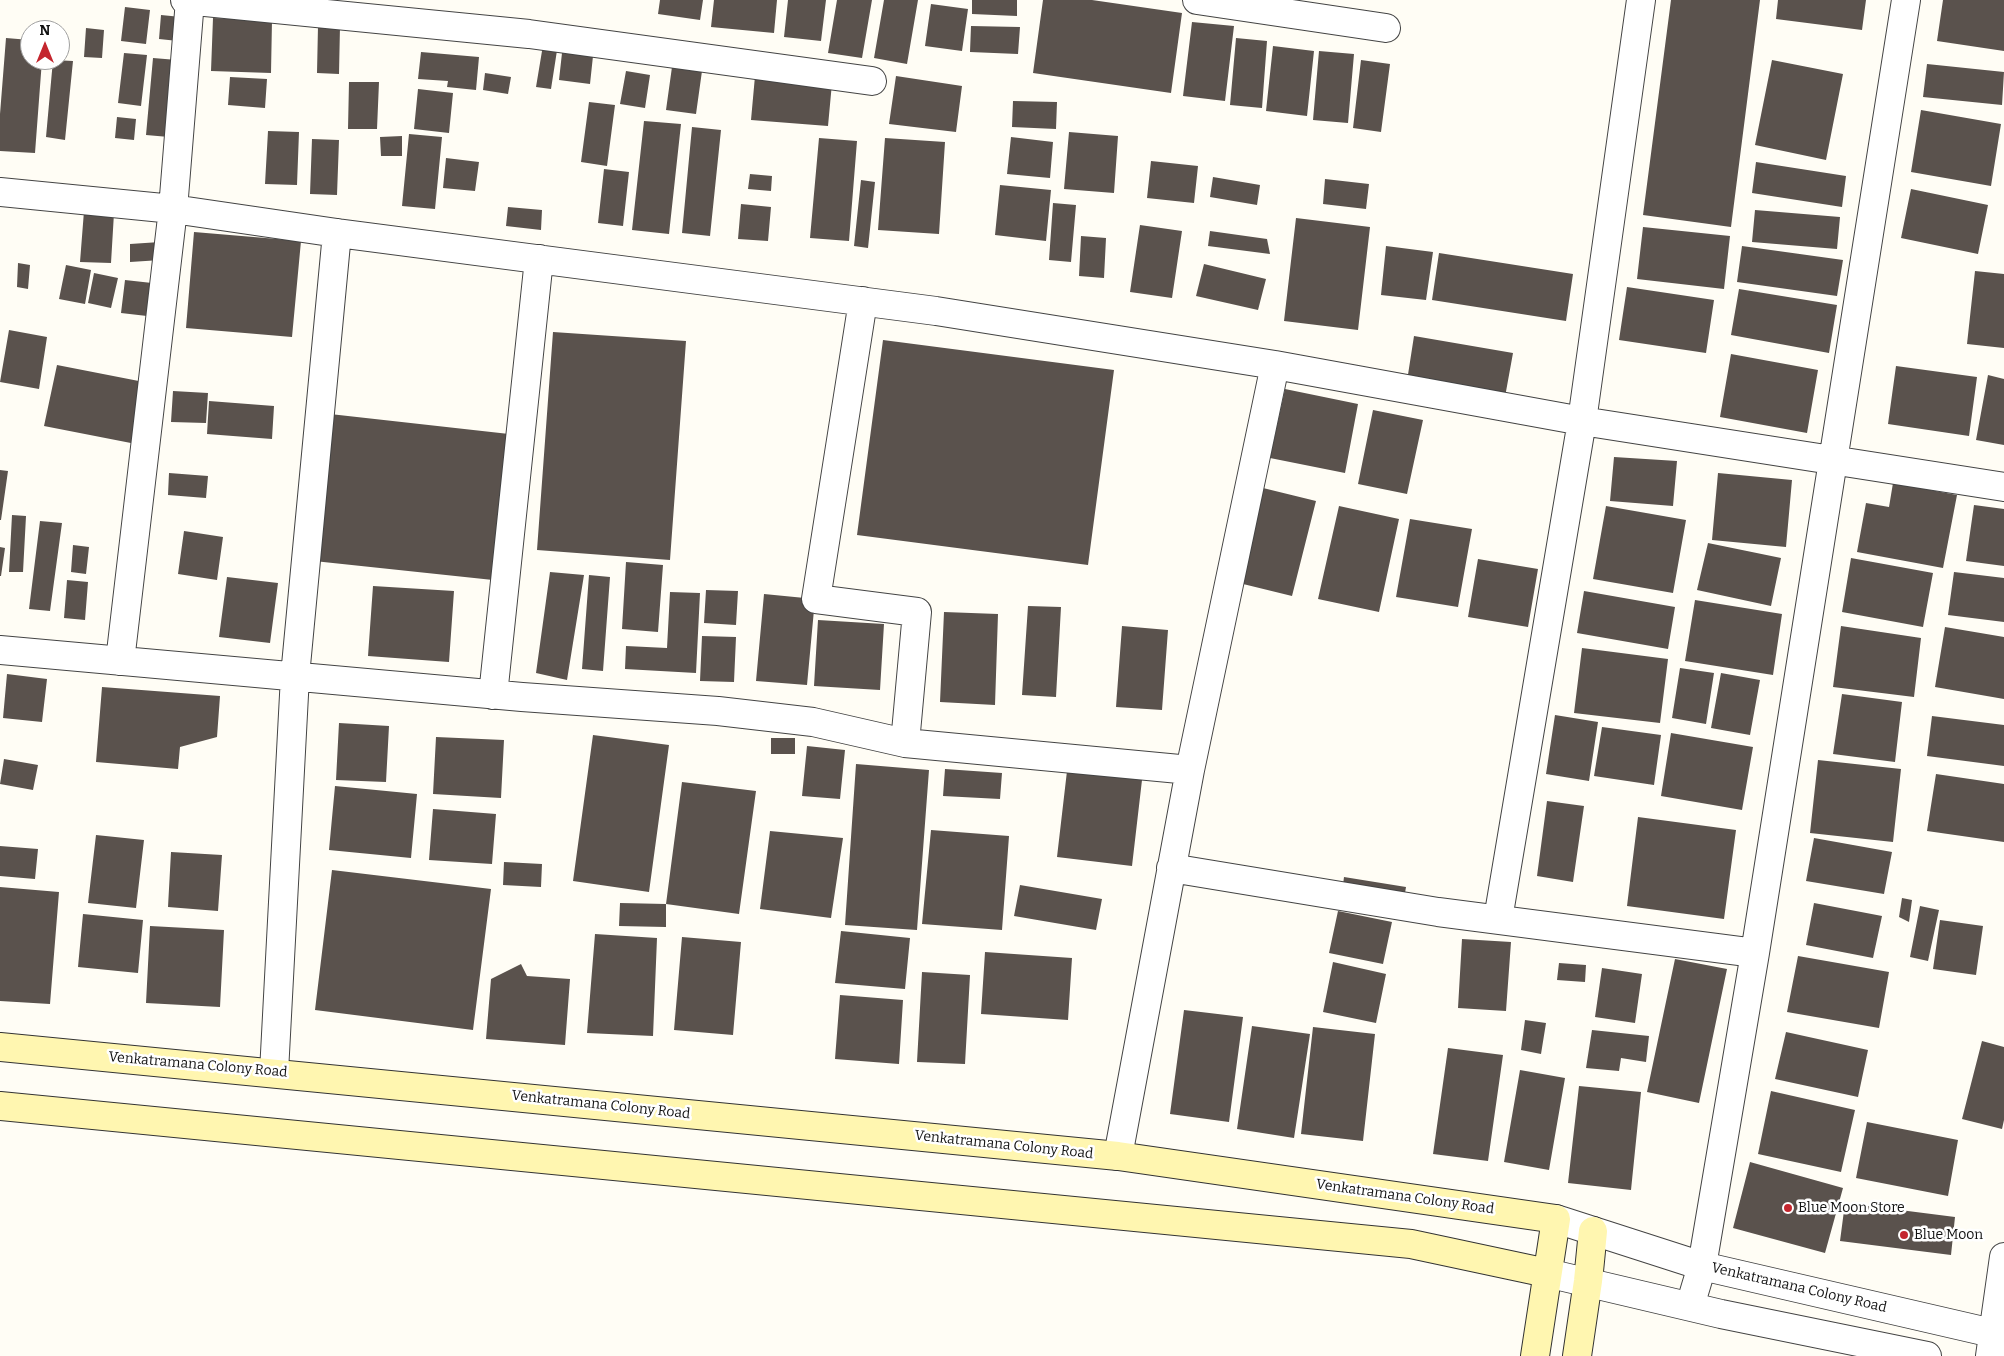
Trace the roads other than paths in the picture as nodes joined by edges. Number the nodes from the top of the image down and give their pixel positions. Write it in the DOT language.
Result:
graph roads {
  1 [pos="185,0"];
  2 [pos="190,0"];
  3 [pos="1197,0"];
  4 [pos="1641,0"];
  5 [pos="1906,0"];
  6 [pos="1386,28"];
  7 [pos="872,81"];
  8 [pos="0,192"];
  9 [pos="173,209"];
  10 [pos="337,233"];
  11 [pos="539,259"];
  12 [pos="863,301"];
  13 [pos="1275,365"];
  14 [pos="1582,421"];
  15 [pos="1834,460"];
  16 [pos="2004,487"];
  17 [pos="0,650"];
  18 [pos="120,661"];
  19 [pos="294,676"];
  20 [pos="494,695"];
  21 [pos="905,743"];
  22 [pos="1190,770"];
  23 [pos="1171,868"];
  24 [pos="1498,919"];
  25 [pos="1755,953"];
  26 [pos="0,1047"];
  27 [pos="274,1072"];
  28 [pos="0,1106"];
  29 [pos="1118,1156"];
  30 [pos="1556,1219"];
  31 [pos="1593,1231"];
  32 [pos="2004,1257"];
  33 [pos="1702,1266"];
  34 [pos="1547,1273"];
  35 [pos="1588,1281"];
  36 [pos="1690,1306"];
  37 [pos="1991,1344"];
  38 [pos="1536,1356"];
  39 [pos="1577,1356"];
  40 [pos="1927,1356"];
  1 -- 2 [label="street"];
  2 -- 7 [label="street"];
  2 -- 9 [label="street"];
  3 -- 6 [label="street"];
  4 -- 14 [label="street"];
  5 -- 15 [label="street"];
  8 -- 9 [label="street"];
  9 -- 10 [label="street"];
  9 -- 18 [label="street"];
  10 -- 11 [label="street"];
  10 -- 19 [label="street"];
  11 -- 12 [label="street"];
  11 -- 20 [label="street"];
  12 -- 13 [label="street"];
  12 -- 21 [label="street"];
  13 -- 14 [label="street"];
  13 -- 22 [label="street"];
  14 -- 15 [label="street"];
  14 -- 24 [label="street"];
  15 -- 16 [label="street"];
  15 -- 25 [label="street"];
  17 -- 18 [label="street"];
  18 -- 19 [label="street"];
  19 -- 20 [label="street"];
  19 -- 27 [label="street"];
  20 -- 21 [label="street"];
  21 -- 22 [label="street"];
  22 -- 23 [label="street"];
  23 -- 24 [label="street"];
  23 -- 29 [label="street"];
  24 -- 25 [label="street"];
  25 -- 33 [label="street"];
  26 -- 27 [label="main road, Venkatramana Colony Road"];
  27 -- 29 [label="main road, Venkatramana Colony Road"];
  28 -- 34 [label="main road"];
  29 -- 30 [label="main road, Venkatramana Colony Road"];
  30 -- 31 [label="street, Venkatramana Colony Road"];
  30 -- 34 [label="main road"];
  31 -- 33 [label="street, Venkatramana Colony Road"];
  31 -- 35 [label="main road"];
  32 -- 37 [label="street"];
  33 -- 36 [label="street"];
  33 -- 37 [label="street, Venkatramana Colony Road"];
  34 -- 35 [label="street"];
  34 -- 38 [label="main road"];
  35 -- 36 [label="street"];
  35 -- 39 [label="main road"];
  36 -- 40 [label="street"];
}
